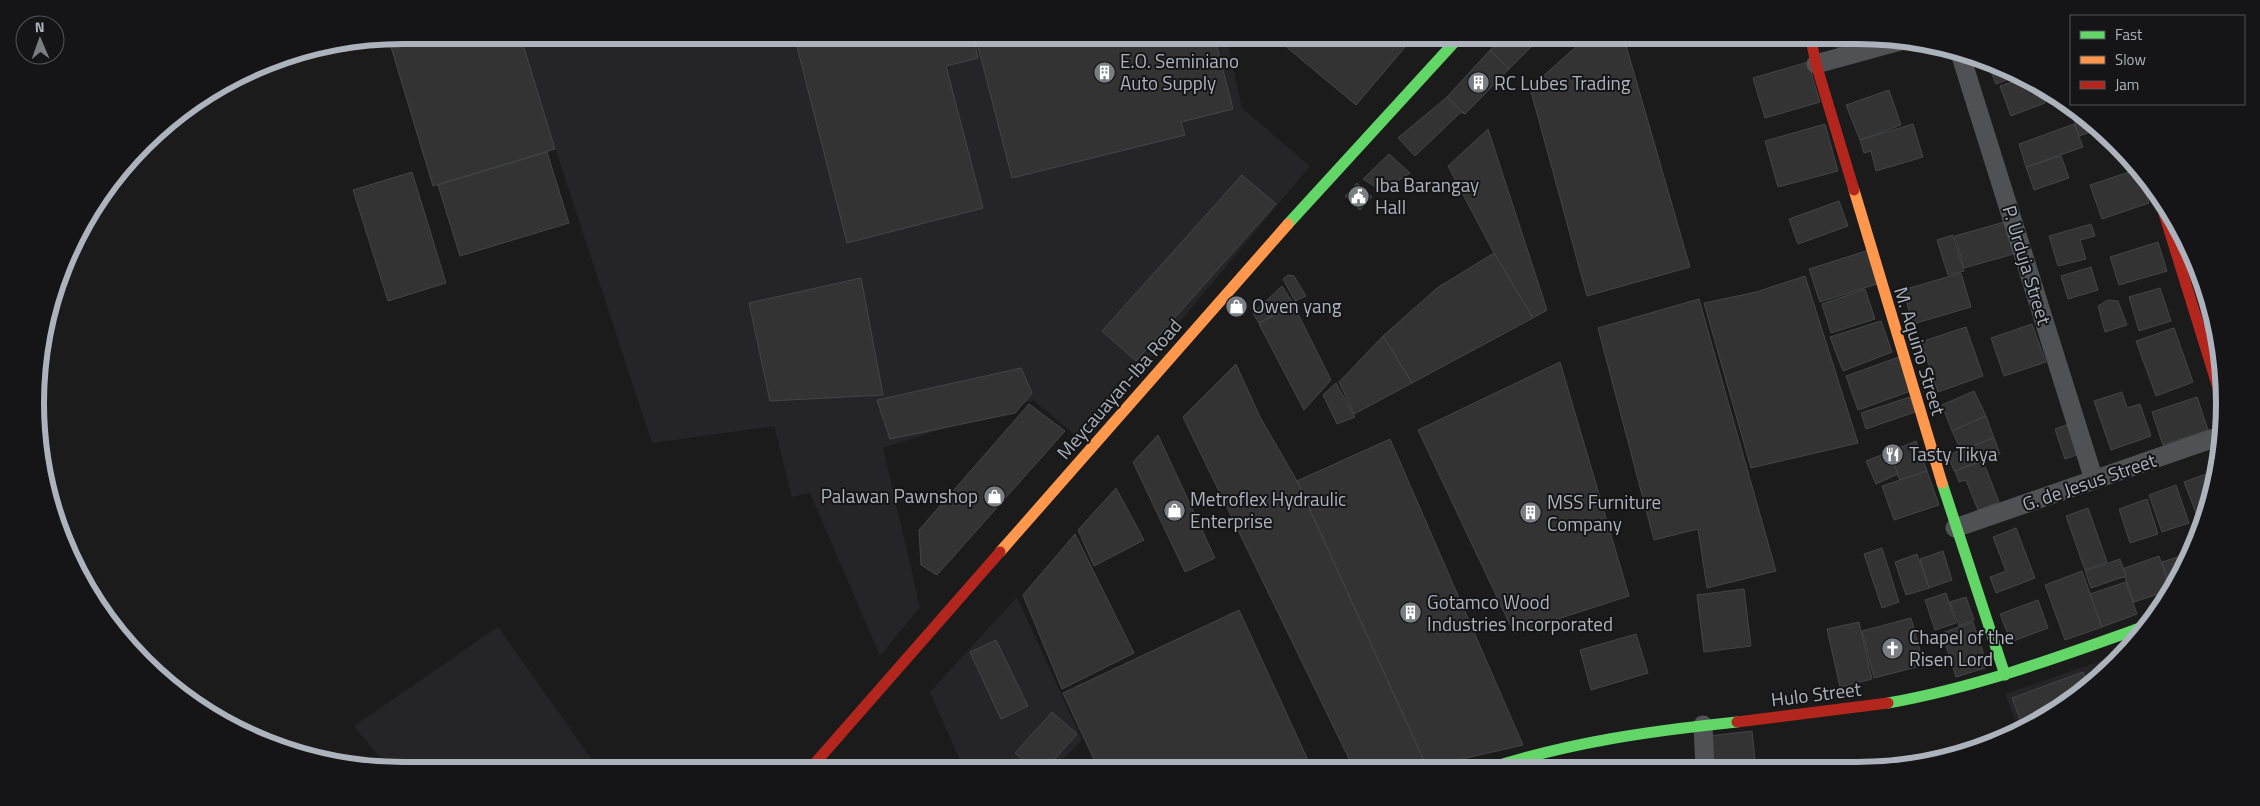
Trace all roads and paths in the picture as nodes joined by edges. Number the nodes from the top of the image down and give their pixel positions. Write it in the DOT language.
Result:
graph roads {
  1 [pos="1453,44"];
  2 [pos="1812,44"];
  3 [pos="1884,45"];
  4 [pos="1962,60"];
  5 [pos="1816,64"];
  6 [pos="2166,220"];
  7 [pos="2215,377"];
  8 [pos="2214,439"];
  9 [pos="2094,480"];
  10 [pos="1955,528"];
  11 [pos="2136,630"];
  12 [pos="2005,675"];
  13 [pos="1703,725"];
  14 [pos="816,762"];
  15 [pos="1508,762"];
  16 [pos="1705,762"];
  1 -- 14 [label="street, Meycauayan-Iba Road"];
  2 -- 5 [label="street, M. Aquino Street"];
  3 -- 5 [label="street"];
  4 -- 9 [label="street, P. Urduja Street"];
  5 -- 10 [label="street, M. Aquino Street"];
  6 -- 7 [label="street"];
  8 -- 9 [label="street, G. de Jesus Street"];
  9 -- 10 [label="street, G. de Jesus Street"];
  10 -- 12 [label="street, M. Aquino Street"];
  11 -- 12 [label="street, Hulo Street"];
  12 -- 13 [label="street, Hulo Street"];
  13 -- 15 [label="street, Hulo Street"];
  13 -- 16 [label="street"];
}
